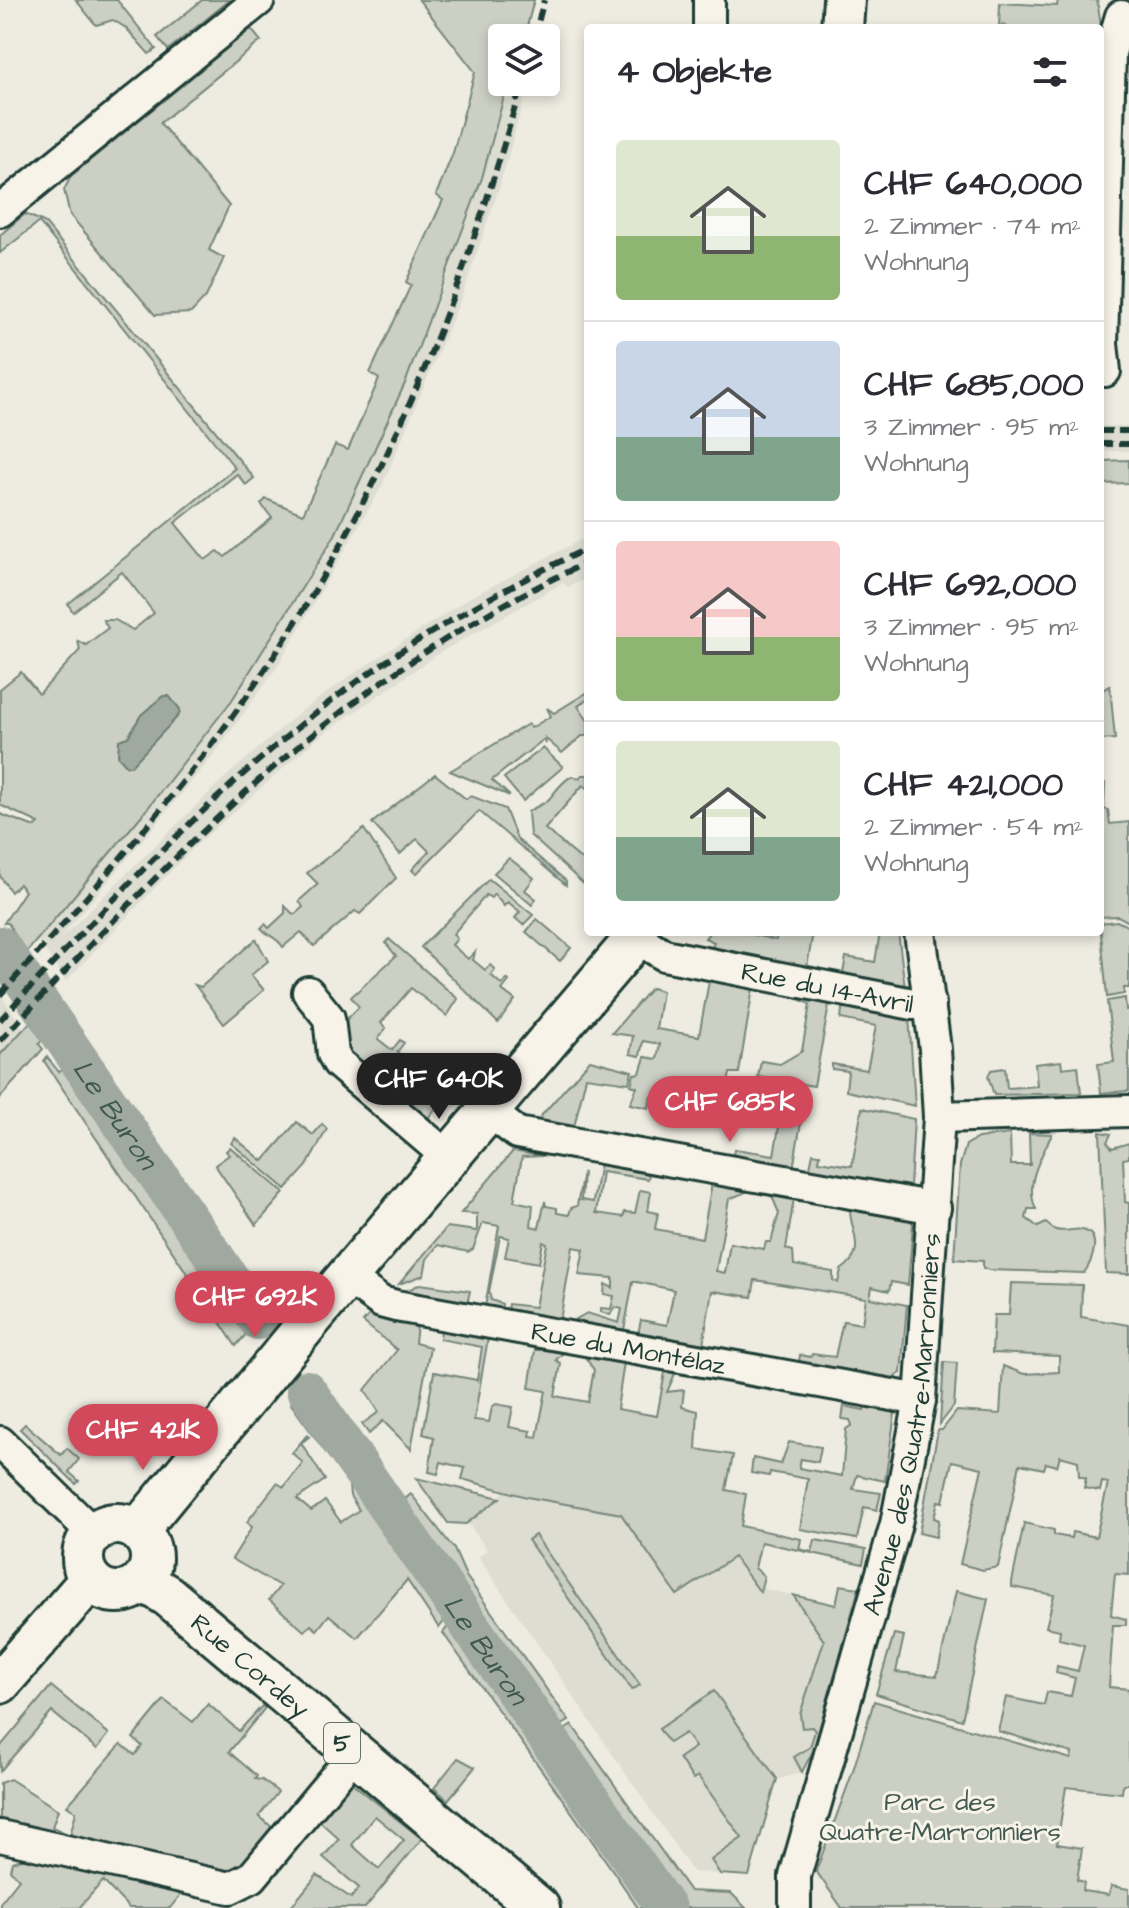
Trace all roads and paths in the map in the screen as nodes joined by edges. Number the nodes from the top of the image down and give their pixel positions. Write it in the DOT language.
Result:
graph roads {
  1 [pos="259,0"];
  2 [pos="709,0"];
  3 [pos="844,0"];
  4 [pos="1121,11"];
  5 [pos="709,24"];
  6 [pos="842,24"];
  7 [pos="0,211"];
  8 [pos="1104,271"];
  9 [pos="1104,350"];
  10 [pos="1111,372"];
  11 [pos="639,936"];
  12 [pos="643,936"];
  13 [pos="921,936"];
  14 [pos="308,992"];
  15 [pos="930,1003"];
  16 [pos="489,1111"];
  17 [pos="1129,1111"];
  18 [pos="939,1117"];
  19 [pos="449,1158"];
  20 [pos="935,1208"];
  21 [pos="347,1277"];
  22 [pos="920,1400"];
  23 [pos="0,1442"];
  24 [pos="138,1530"];
  25 [pos="93,1533"];
  26 [pos="90,1580"];
  27 [pos="144,1581"];
  28 [pos="0,1683"];
  29 [pos="355,1753"];
  30 [pos="0,1836"];
  31 [pos="539,1908"];
  32 [pos="795,1908"];
  1 -- 7 [label="street"];
  2 -- 5 [label="street"];
  3 -- 6 [label="main road"];
  4 -- 8 [label="street"];
  9 -- 10 [label="street"];
  11 -- 16 [label="main road"];
  12 -- 15 [label="street, Rue du 14-Avril"];
  13 -- 15 [label="street, Avenue des Quatre-Marronniers"];
  14 -- 19 [label="street"];
  15 -- 18 [label="street, Avenue des Quatre-Marronniers"];
  16 -- 19 [label="main road"];
  16 -- 20 [label="street"];
  17 -- 18 [label="street"];
  18 -- 20 [label="street, Avenue des Quatre-Marronniers"];
  19 -- 21 [label="main road"];
  20 -- 22 [label="street, Avenue des Quatre-Marronniers"];
  21 -- 22 [label="street, Rue du Montélaz"];
  21 -- 24 [label="main road"];
  22 -- 32 [label="street, Avenue des Quatre-Marronniers"];
  23 -- 25 [label="street"];
  24 -- 25 [label="main road"];
  24 -- 27 [label="main road"];
  25 -- 26 [label="main road"];
  26 -- 27 [label="main road"];
  26 -- 28 [label="main road"];
  27 -- 29 [label="main road, Rue Cordey / 5"];
  29 -- 30 [label="street"];
  29 -- 31 [label="main road, Rue Cordey / 5"];
}
